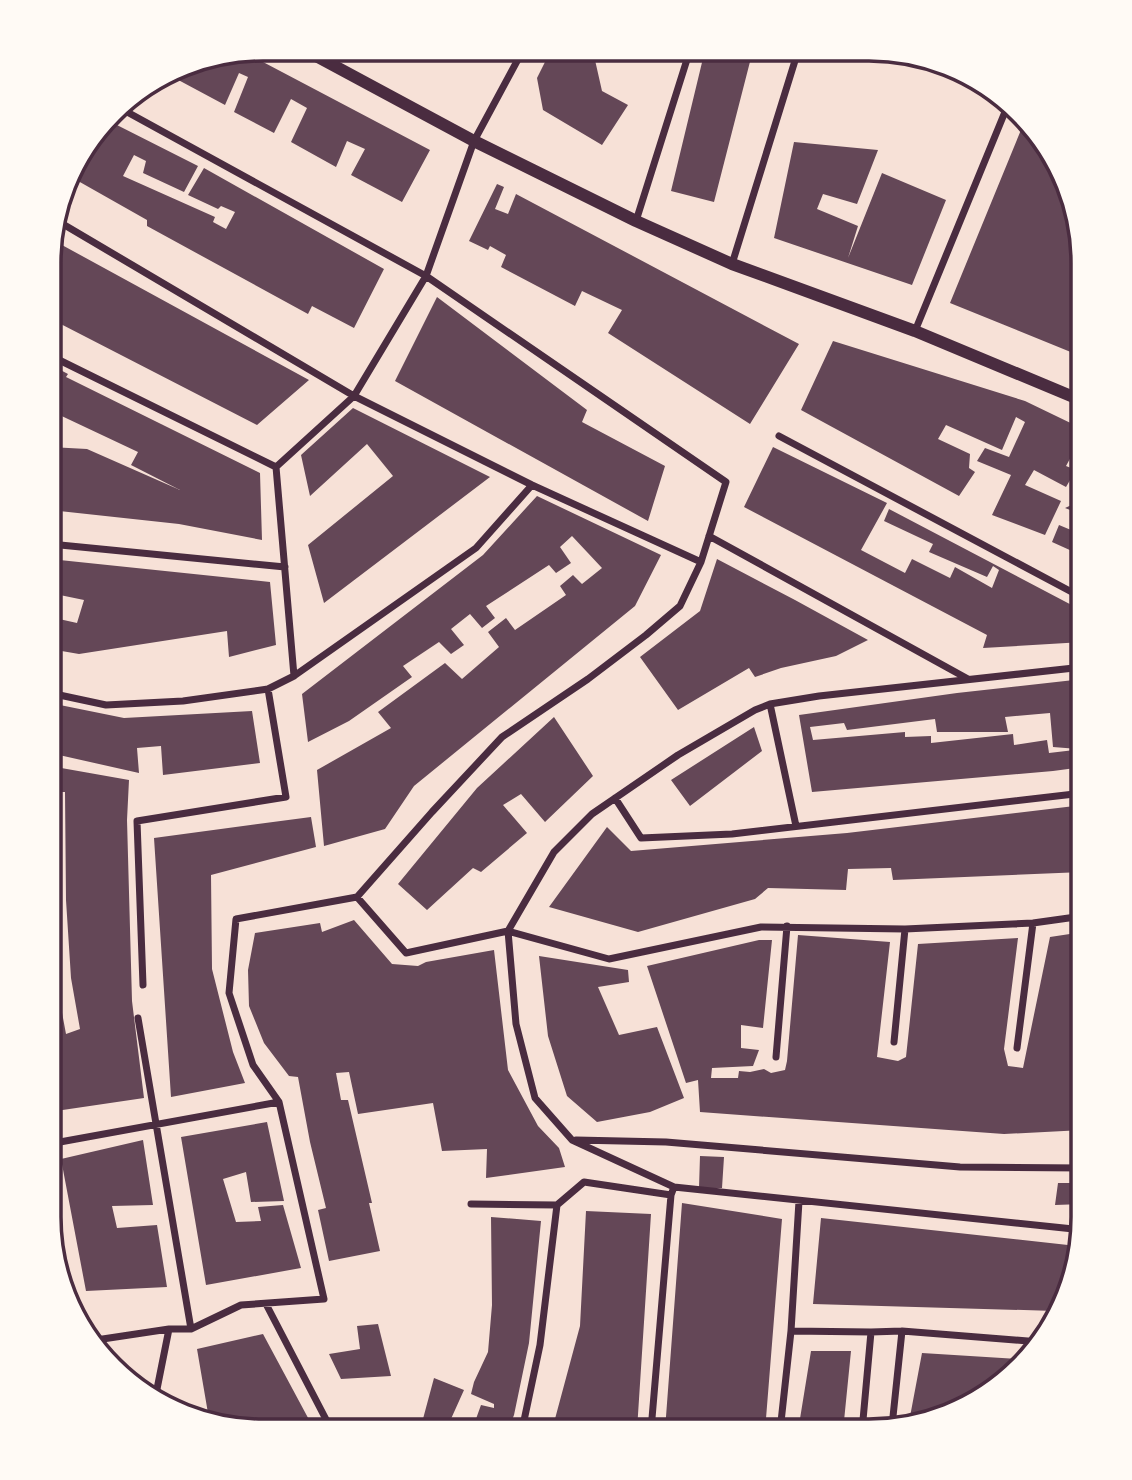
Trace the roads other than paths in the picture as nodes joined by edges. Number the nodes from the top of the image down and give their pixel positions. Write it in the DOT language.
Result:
graph roads {
  1 [pos="686,61"];
  2 [pos="795,61"];
  3 [pos="327,62"];
  4 [pos="517,62"];
  5 [pos="128,113"];
  6 [pos="1004,113"];
  7 [pos="474,141"];
  8 [pos="636,221"];
  9 [pos="65,225"];
  10 [pos="732,264"];
  11 [pos="426,276"];
  12 [pos="915,331"];
  13 [pos="61,361"];
  14 [pos="354,396"];
  15 [pos="1071,396"];
  16 [pos="779,436"];
  17 [pos="276,467"];
  18 [pos="532,485"];
  19 [pos="709,536"];
  20 [pos="61,545"];
  21 [pos="701,562"];
  22 [pos="285,567"];
  23 [pos="1071,591"];
  24 [pos="1071,668"];
  25 [pos="294,676"];
  26 [pos="968,680"];
  27 [pos="268,689"];
  28 [pos="61,695"];
  29 [pos="770,704"];
  30 [pos="1070,794"];
  31 [pos="615,799"];
  32 [pos="796,826"];
  33 [pos="357,897"];
  34 [pos="1070,918"];
  35 [pos="1033,923"];
  36 [pos="788,926"];
  37 [pos="905,929"];
  38 [pos="508,931"];
  39 [pos="142,985"];
  40 [pos="138,1018"];
  41 [pos="894,1042"];
  42 [pos="1017,1048"];
  43 [pos="776,1057"];
  44 [pos="279,1102"];
  45 [pos="158,1124"];
  46 [pos="572,1140"];
  47 [pos="61,1142"];
  48 [pos="1070,1168"];
  49 [pos="672,1191"];
  50 [pos="799,1201"];
  51 [pos="471,1204"];
  52 [pos="557,1205"];
  53 [pos="1070,1229"];
  54 [pos="266,1304"];
  55 [pos="169,1329"];
  56 [pos="191,1329"];
  57 [pos="791,1331"];
  58 [pos="902,1331"];
  59 [pos="871,1332"];
  60 [pos="103,1339"];
  61 [pos="1028,1341"];
  62 [pos="157,1389"];
  63 [pos="893,1417"];
  64 [pos="326,1419"];
  65 [pos="524,1419"];
  66 [pos="652,1419"];
  67 [pos="781,1419"];
  68 [pos="863,1419"];
  1 -- 8 [label="street"];
  2 -- 10 [label="street"];
  3 -- 7 [label="street"];
  4 -- 7 [label="street"];
  5 -- 11 [label="street"];
  6 -- 12 [label="street"];
  7 -- 8 [label="street"];
  7 -- 11 [label="street"];
  8 -- 10 [label="street"];
  9 -- 14 [label="street"];
  10 -- 12 [label="street"];
  11 -- 14 [label="street"];
  11 -- 19 [label="street"];
  12 -- 15 [label="street"];
  13 -- 17 [label="street"];
  14 -- 17 [label="street"];
  14 -- 18 [label="street"];
  16 -- 23 [label="street"];
  17 -- 22 [label="street"];
  18 -- 21 [label="street"];
  18 -- 25 [label="street"];
  19 -- 21 [label="street"];
  19 -- 26 [label="street"];
  20 -- 22 [label="street"];
  21 -- 33 [label="street"];
  22 -- 25 [label="street"];
  24 -- 26 [label="street"];
  25 -- 27 [label="street"];
  26 -- 29 [label="street"];
  27 -- 28 [label="street"];
  27 -- 39 [label="street"];
  29 -- 31 [label="street"];
  29 -- 32 [label="street"];
  30 -- 32 [label="street"];
  31 -- 32 [label="street"];
  31 -- 38 [label="street"];
  33 -- 38 [label="street"];
  33 -- 44 [label="street"];
  34 -- 35 [label="street"];
  35 -- 37 [label="street"];
  35 -- 42 [label="street"];
  36 -- 37 [label="street"];
  36 -- 38 [label="street"];
  36 -- 43 [label="street"];
  37 -- 41 [label="street"];
  38 -- 46 [label="street"];
  40 -- 45 [label="street"];
  44 -- 45 [label="street"];
  44 -- 54 [label="street"];
  45 -- 47 [label="street"];
  45 -- 56 [label="street"];
  46 -- 48 [label="street"];
  46 -- 49 [label="street"];
  49 -- 50 [label="street"];
  49 -- 52 [label="street"];
  49 -- 66 [label="street"];
  50 -- 53 [label="street"];
  50 -- 57 [label="street"];
  51 -- 52 [label="street"];
  52 -- 65 [label="street"];
  54 -- 56 [label="street"];
  54 -- 64 [label="street"];
  55 -- 56 [label="street"];
  55 -- 60 [label="street"];
  55 -- 62 [label="street"];
  57 -- 59 [label="street"];
  57 -- 67 [label="street"];
  58 -- 59 [label="street"];
  58 -- 61 [label="street"];
  58 -- 63 [label="street"];
  59 -- 68 [label="street"];
}
